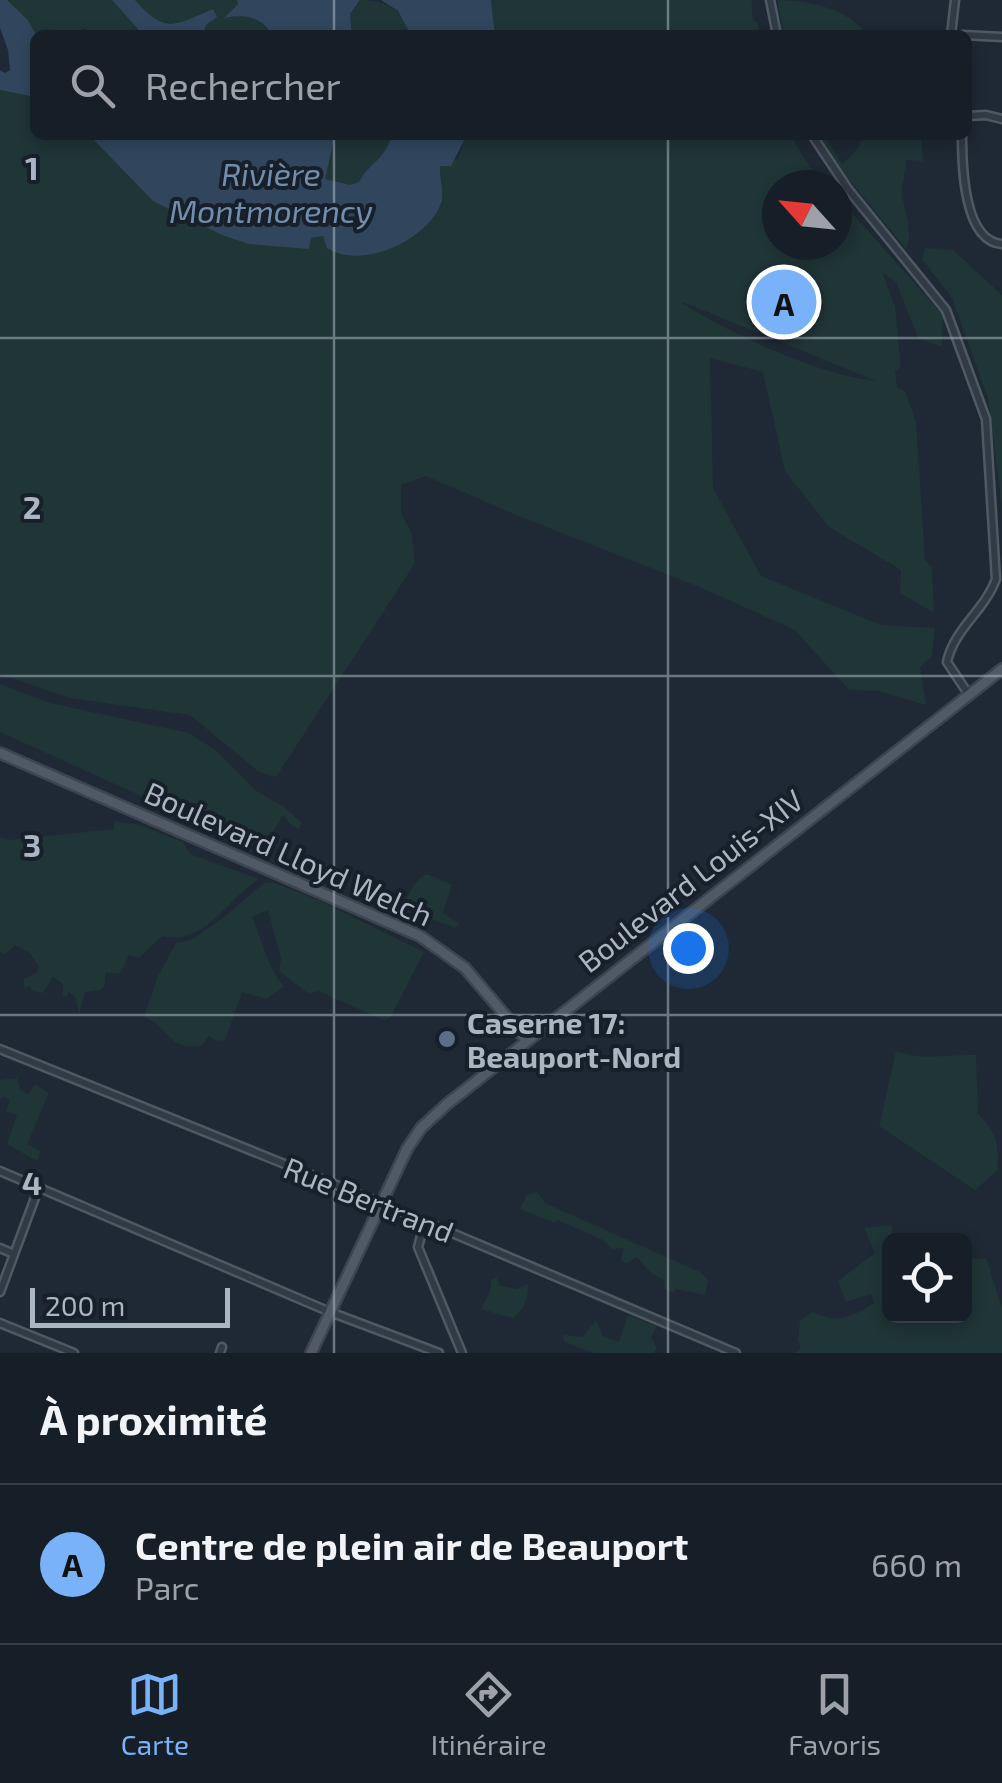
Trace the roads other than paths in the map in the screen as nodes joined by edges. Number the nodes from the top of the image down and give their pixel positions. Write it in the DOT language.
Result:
graph roads {
  1 [pos="770,0"];
  2 [pos="954,0"];
  3 [pos="776,30"];
  4 [pos="951,30"];
  5 [pos="972,35"];
  6 [pos="1002,37"];
  7 [pos="972,116"];
  8 [pos="1002,119"];
  9 [pos="815,140"];
  10 [pos="962,140"];
  11 [pos="1002,244"];
  12 [pos="1002,669"];
  13 [pos="969,695"];
  14 [pos="0,753"];
  15 [pos="526,1040"];
  16 [pos="0,1048"];
  17 [pos="0,1171"];
  18 [pos="40,1187"];
  19 [pos="382,1203"];
  20 [pos="424,1221"];
  21 [pos="0,1248"];
  22 [pos="14,1254"];
  23 [pos="0,1292"];
  24 [pos="330,1312"];
  25 [pos="0,1323"];
  26 [pos="74,1353"];
  27 [pos="311,1353"];
  28 [pos="438,1353"];
  29 [pos="462,1353"];
  30 [pos="736,1353"];
  1 -- 3 [label="street"];
  2 -- 4 [label="street"];
  5 -- 6 [label="street"];
  7 -- 8 [label="street"];
  9 -- 13 [label="street"];
  10 -- 11 [label="street"];
  12 -- 13 [label="main road, Boulevard Louis-XIV"];
  13 -- 15 [label="main road, Boulevard Louis-XIV"];
  14 -- 15 [label="main road, Boulevard Lloyd Welch"];
  15 -- 19 [label="main road, Boulevard Louis-XIV"];
  16 -- 19 [label="street, Rue Bertrand"];
  17 -- 18 [label="street"];
  18 -- 22 [label="street"];
  18 -- 24 [label="street"];
  19 -- 20 [label="street, Rue Bertrand"];
  19 -- 24 [label="main road, Boulevard Louis-XIV"];
  20 -- 29 [label="street"];
  20 -- 30 [label="street, Rue Bertrand"];
  21 -- 22 [label="street"];
  22 -- 23 [label="street"];
  24 -- 27 [label="main road, Boulevard Louis-XIV"];
  24 -- 28 [label="street"];
  25 -- 26 [label="street"];
}
